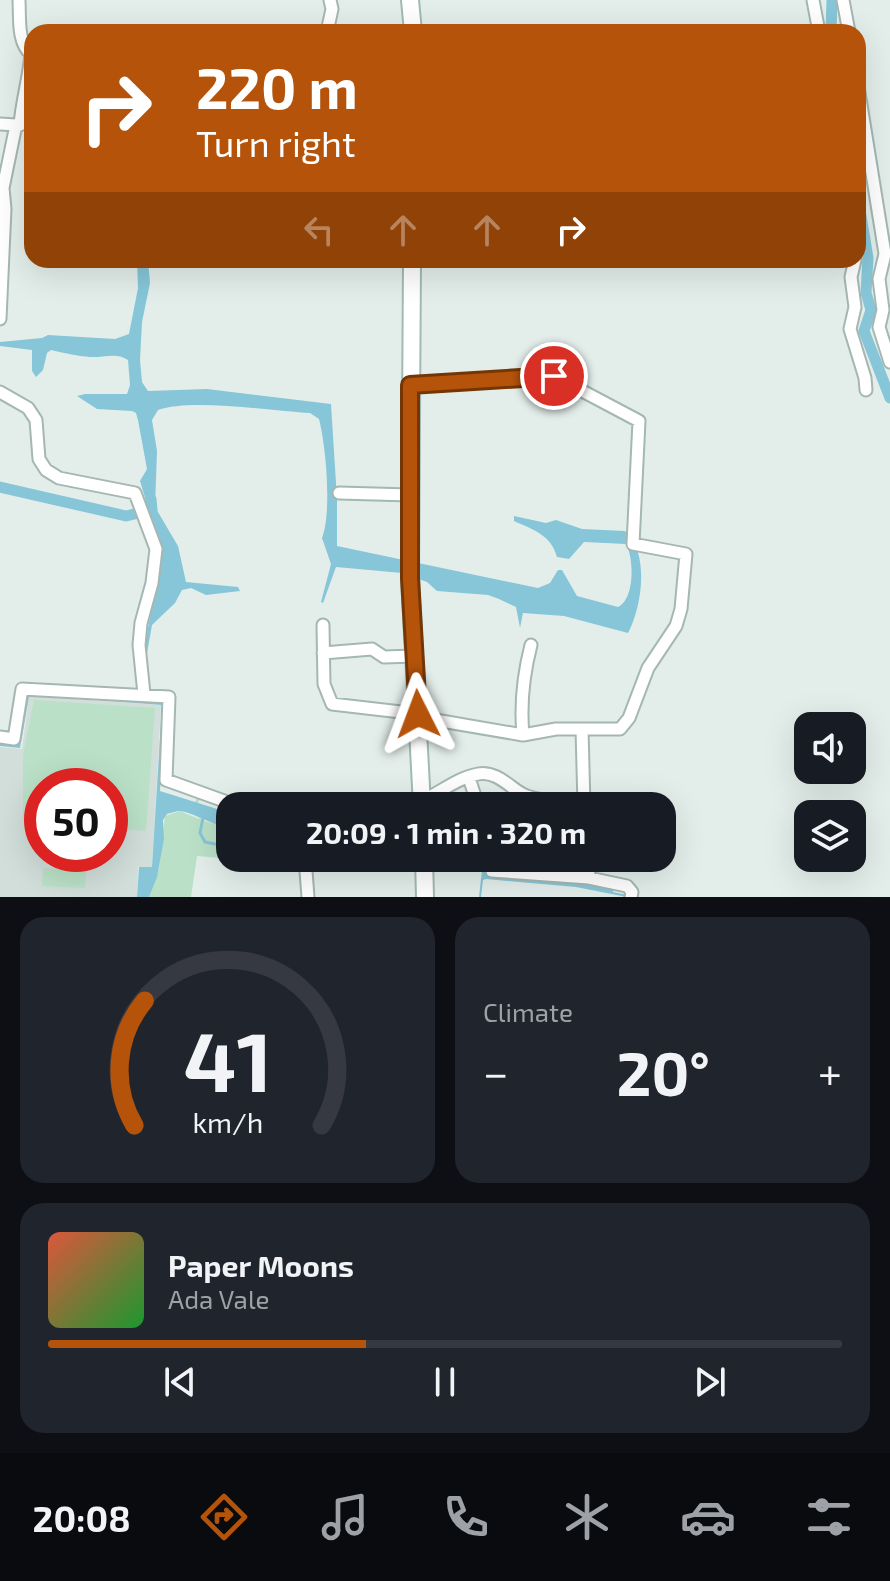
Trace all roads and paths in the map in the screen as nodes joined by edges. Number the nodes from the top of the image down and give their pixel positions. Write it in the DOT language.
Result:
graph roads {
  1 [pos="18,0"];
  2 [pos="330,0"];
  3 [pos="410,0"];
  4 [pos="813,0"];
  5 [pos="843,0"];
  6 [pos="329,24"];
  7 [pos="412,24"];
  8 [pos="818,24"];
  9 [pos="848,24"];
  10 [pos="24,43"];
  11 [pos="24,94"];
  12 [pos="0,124"];
  13 [pos="23,125"];
  14 [pos="866,136"];
  15 [pos="412,268"];
  16 [pos="853,268"];
  17 [pos="2,288"];
  18 [pos="0,319"];
  19 [pos="890,362"];
  20 [pos="410,385"];
  21 [pos="866,390"];
  22 [pos="0,392"];
  23 [pos="339,493"];
  24 [pos="410,495"];
  25 [pos="323,625"];
  26 [pos="531,645"];
  27 [pos="323,653"];
  28 [pos="414,656"];
  29 [pos="144,694"];
  30 [pos="418,715"];
  31 [pos="582,729"];
  32 [pos="523,735"];
  33 [pos="0,737"];
  34 [pos="469,778"];
  35 [pos="421,792"];
  36 [pos="440,792"];
  37 [pos="474,792"];
  38 [pos="521,792"];
  39 [pos="583,792"];
  40 [pos="216,798"];
  41 [pos="306,872"];
  42 [pos="424,872"];
  43 [pos="506,872"];
  44 [pos="589,872"];
  45 [pos="589,878"];
  46 [pos="308,897"];
  47 [pos="425,897"];
  48 [pos="631,897"];
  1 -- 10 [label="street"];
  2 -- 6 [label="street"];
  3 -- 7 [label="main road"];
  4 -- 8 [label="street"];
  5 -- 9 [label="street"];
  11 -- 13 [label="street"];
  12 -- 13 [label="street"];
  13 -- 17 [label="street"];
  14 -- 19 [label="street"];
  15 -- 20 [label="main road"];
  16 -- 21 [label="street"];
  17 -- 18 [label="street"];
  20 -- 24 [label="main road"];
  20 -- 31 [label="street"];
  22 -- 29 [label="street"];
  23 -- 24 [label="street"];
  24 -- 28 [label="main road"];
  25 -- 27 [label="street"];
  26 -- 32 [label="street"];
  27 -- 28 [label="street"];
  27 -- 30 [label="street"];
  28 -- 30 [label="main road"];
  29 -- 33 [label="street"];
  29 -- 40 [label="street"];
  30 -- 32 [label="street"];
  30 -- 35 [label="main road"];
  31 -- 32 [label="street"];
  31 -- 39 [label="street"];
  34 -- 36 [label="street"];
  34 -- 37 [label="street"];
  34 -- 38 [label="street"];
  41 -- 46 [label="street"];
  42 -- 47 [label="main road"];
  43 -- 45 [label="street"];
  44 -- 45 [label="street"];
  45 -- 48 [label="street"];
}
